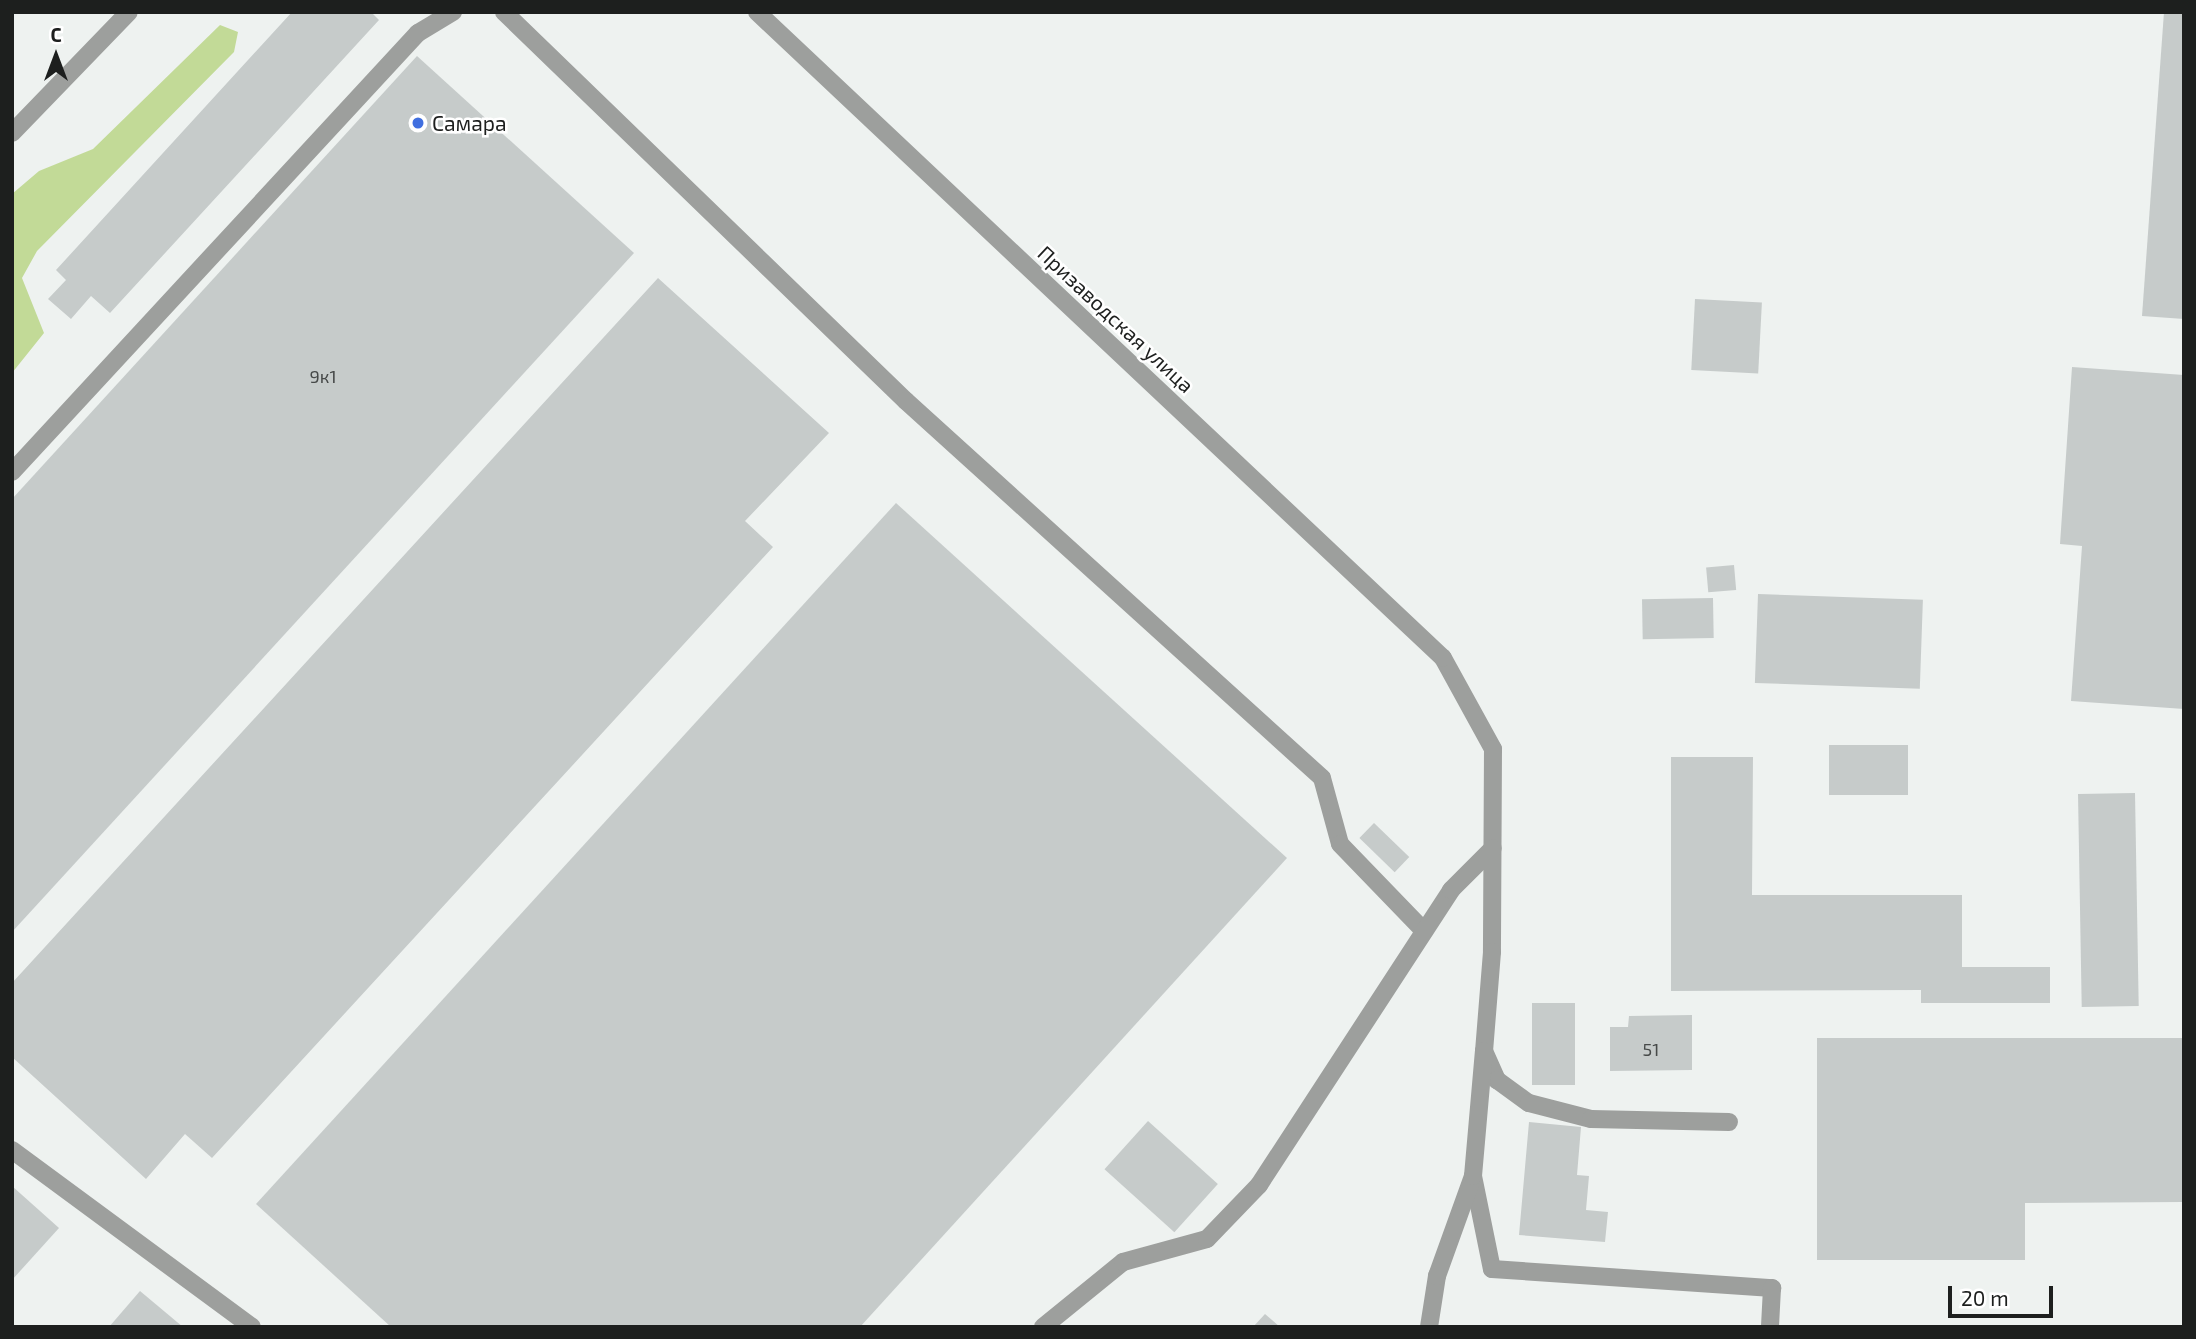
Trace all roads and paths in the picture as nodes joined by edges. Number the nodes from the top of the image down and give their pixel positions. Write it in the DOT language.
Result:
graph roads {
  1 [pos="129,12"];
  2 [pos="453,12"];
  3 [pos="504,12"];
  4 [pos="757,12"];
  5 [pos="12,133"];
  6 [pos="12,472"];
  7 [pos="1493,848"];
  8 [pos="1424,932"];
  9 [pos="1484,1051"];
  10 [pos="1729,1122"];
  11 [pos="12,1150"];
  12 [pos="1473,1176"];
  13 [pos="252,1327"];
  14 [pos="1042,1327"];
  15 [pos="1429,1327"];
  16 [pos="1770,1327"];
  1 -- 5 [label="street"];
  2 -- 6 [label="street"];
  3 -- 8 [label="street"];
  4 -- 7 [label="street, Призаводская улица"];
  7 -- 8 [label="street"];
  7 -- 9 [label="street, Призаводская улица"];
  8 -- 14 [label="street"];
  9 -- 10 [label="street"];
  9 -- 12 [label="street, Призаводская улица"];
  11 -- 13 [label="street"];
  12 -- 15 [label="street"];
  12 -- 16 [label="street"];
}
